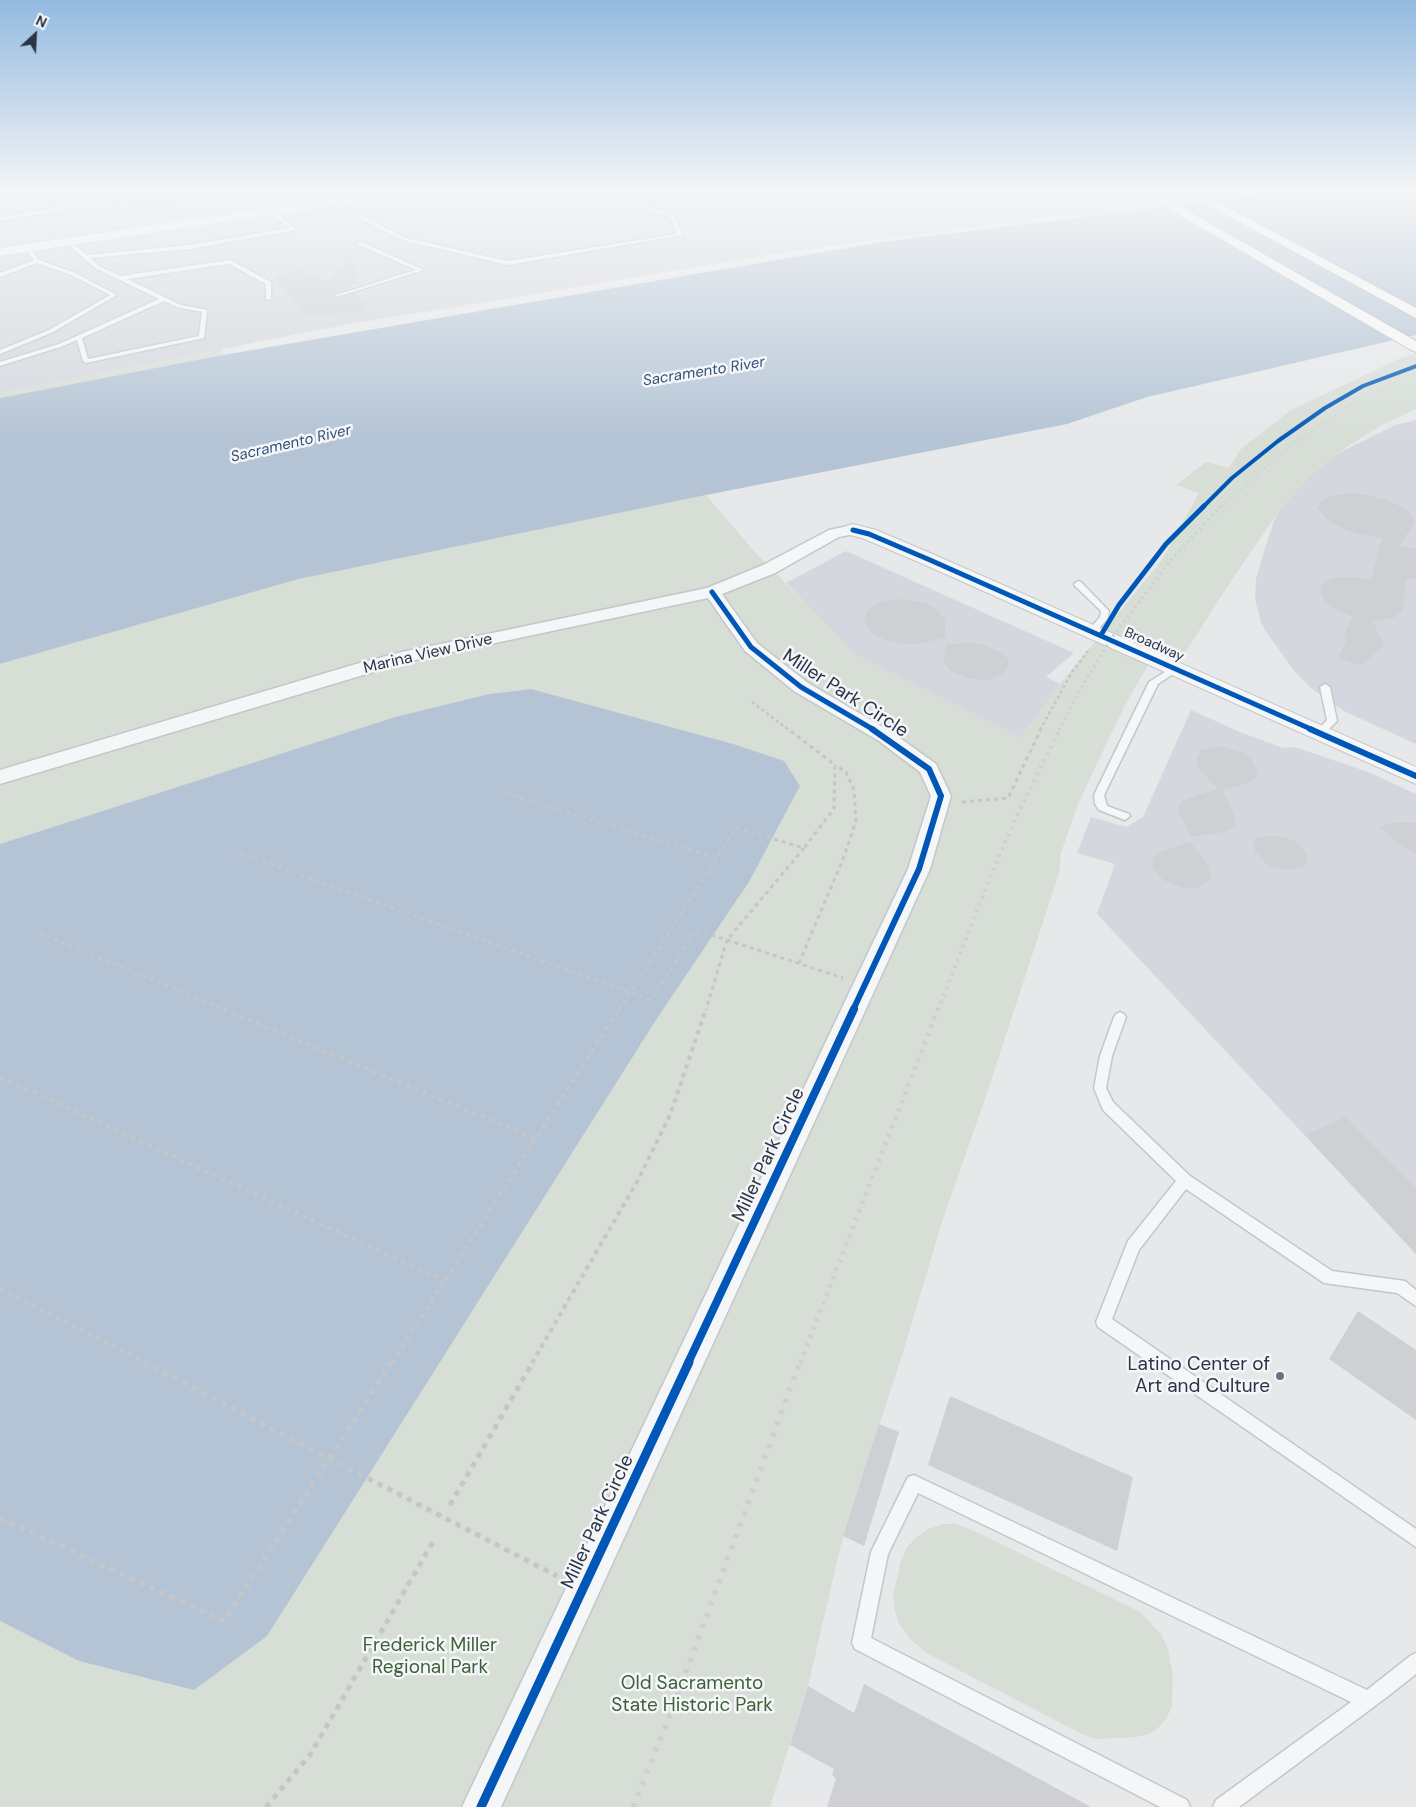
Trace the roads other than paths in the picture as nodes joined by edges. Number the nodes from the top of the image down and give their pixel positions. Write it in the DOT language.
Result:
graph roads {
  1 [pos="74,274"];
  2 [pos="113,274"];
  3 [pos="146,274"];
  4 [pos="253,274"];
  5 [pos="408,274"];
  6 [pos="1288,274"];
  7 [pos="1343,274"];
  8 [pos="121,278"];
  9 [pos="338,296"];
  10 [pos="164,299"];
  11 [pos="269,299"];
  12 [pos="1416,314"];
  13 [pos="80,337"];
  14 [pos="1416,349"];
  15 [pos="0,352"];
  16 [pos="0,364"];
  17 [pos="853,530"];
  18 [pos="1078,584"];
  19 [pos="712,592"];
  20 [pos="1097,633"];
  21 [pos="1176,668"];
  22 [pos="1325,687"];
  23 [pos="1320,734"];
  24 [pos="1416,776"];
  25 [pos="0,777"];
  26 [pos="1124,816"];
  27 [pos="1120,1017"];
  28 [pos="1184,1180"];
  29 [pos="1416,1299"];
  30 [pos="1416,1539"];
  31 [pos="1416,1662"];
  32 [pos="1368,1700"];
  33 [pos="481,1807"];
  34 [pos="1180,1807"];
  35 [pos="1223,1807"];
  1 -- 15 [label="lane"];
  2 -- 8 [label="lane"];
  3 -- 8 [label="lane"];
  4 -- 11 [label="lane"];
  5 -- 9 [label="lane"];
  6 -- 14 [label="highway"];
  7 -- 12 [label="highway"];
  8 -- 10 [label="lane"];
  10 -- 13 [label="lane"];
  10 -- 13 [label="lane"];
  13 -- 16 [label="lane"];
  17 -- 19 [label="street, Marina View Drive"];
  17 -- 20 [label="street, Broadway"];
  18 -- 20 [label="lane"];
  19 -- 25 [label="street, Marina View Drive"];
  19 -- 33 [label="street, Miller Park Circle"];
  20 -- 21 [label="street, Broadway"];
  21 -- 23 [label="street, Broadway"];
  21 -- 26 [label="lane"];
  22 -- 23 [label="lane"];
  23 -- 24 [label="street, Broadway"];
  27 -- 28 [label="lane"];
  28 -- 29 [label="lane"];
  28 -- 30 [label="lane"];
  31 -- 32 [label="lane"];
  32 -- 34 [label="lane"];
  32 -- 35 [label="lane"];
}
